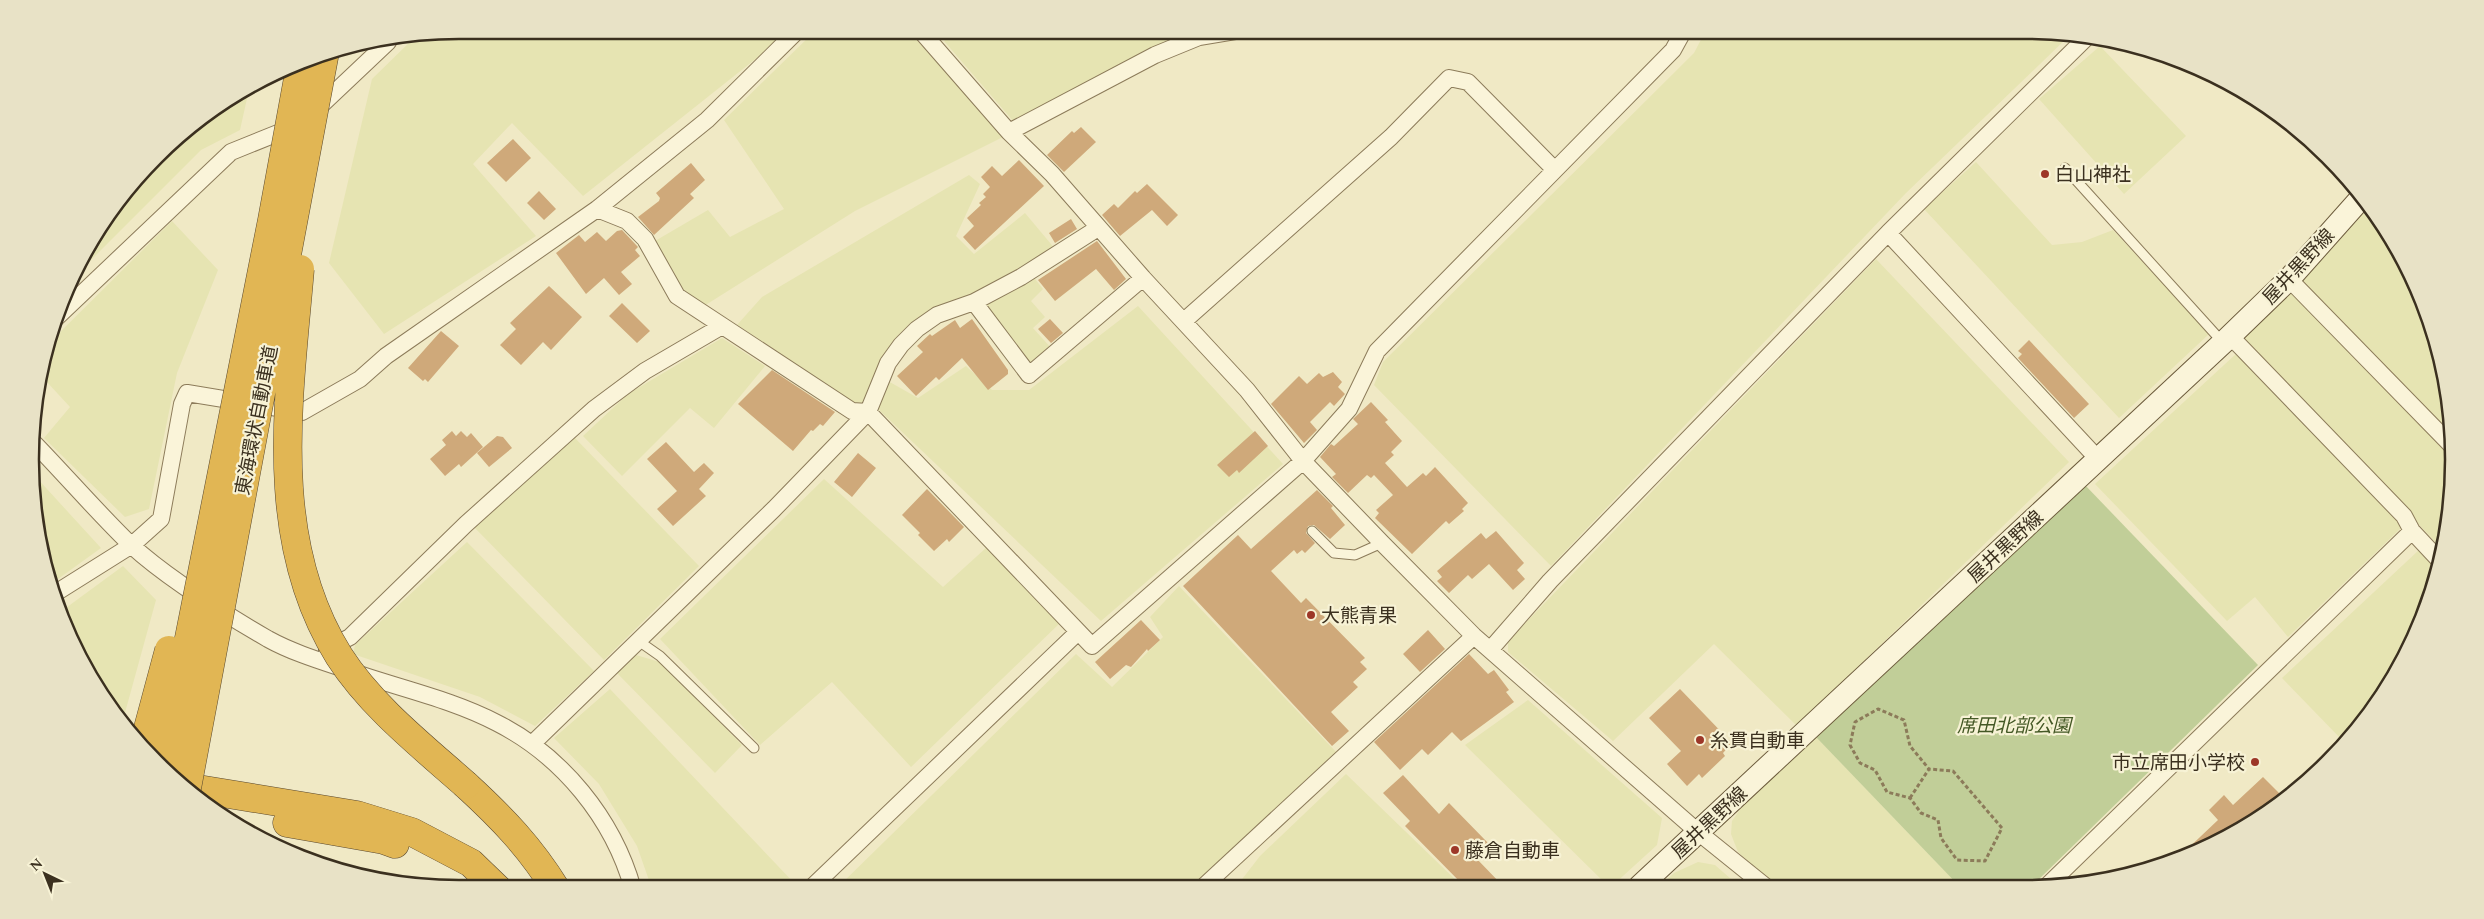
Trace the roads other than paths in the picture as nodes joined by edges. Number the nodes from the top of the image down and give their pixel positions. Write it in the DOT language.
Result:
graph roads {
  1 [pos="789,39"];
  2 [pos="928,39"];
  3 [pos="1194,39"];
  4 [pos="1679,39"];
  5 [pos="2081,42"];
  6 [pos="384,46"];
  7 [pos="323,61"];
  8 [pos="298,71"];
  9 [pos="312,121"];
  10 [pos="1009,132"];
  11 [pos="2065,168"];
  12 [pos="1554,170"];
  13 [pos="2357,202"];
  14 [pos="597,209"];
  15 [pos="1098,228"];
  16 [pos="1888,233"];
  17 [pos="1143,278"];
  18 [pos="2288,279"];
  19 [pos="974,302"];
  20 [pos="67,309"];
  21 [pos="1184,320"];
  22 [pos="722,326"];
  23 [pos="2227,339"];
  24 [pos="868,412"];
  25 [pos="231,419"];
  26 [pos="2444,438"];
  27 [pos="39,449"];
  28 [pos="2098,459"];
  29 [pos="1303,461"];
  30 [pos="1312,530"];
  31 [pos="2412,531"];
  32 [pos="1382,543"];
  33 [pos="132,545"];
  34 [pos="2434,555"];
  35 [pos="60,590"];
  36 [pos="1078,632"];
  37 [pos="1474,636"];
  38 [pos="640,642"];
  39 [pos="1490,650"];
  40 [pos="312,658"];
  41 [pos="145,739"];
  42 [pos="532,744"];
  43 [pos="754,748"];
  44 [pos="165,760"];
  45 [pos="187,780"];
  46 [pos="199,790"];
  47 [pos="236,815"];
  48 [pos="1698,832"];
  49 [pos="2054,879"];
  50 [pos="462,880"];
  51 [pos="489,880"];
  52 [pos="550,880"];
  53 [pos="630,880"];
  54 [pos="820,880"];
  55 [pos="1211,880"];
  56 [pos="1646,880"];
  57 [pos="1757,880"];
  1 -- 14 [label="street"];
  2 -- 10 [label="street"];
  3 -- 10 [label="street"];
  4 -- 12 [label="street"];
  5 -- 16 [label="street"];
  6 -- 20 [label="street"];
  7 -- 9 [label="highway, 東海環状自動車道, bridge"];
  8 -- 25 [label="highway, 東海環状自動車道, bridge"];
  9 -- 45 [label="highway, 東海環状自動車道, bridge"];
  9 -- 52 [label="highway, bridge"];
  10 -- 15 [label="street"];
  11 -- 23 [label="lane"];
  12 -- 21 [label="street"];
  12 -- 29 [label="street"];
  13 -- 18 [label="main road, 屋井黒野線"];
  14 -- 22 [label="street"];
  14 -- 33 [label="street"];
  15 -- 17 [label="street"];
  15 -- 19 [label="street"];
  16 -- 28 [label="street"];
  16 -- 39 [label="street"];
  17 -- 19 [label="street"];
  17 -- 21 [label="street"];
  18 -- 23 [label="main road, 屋井黒野線"];
  18 -- 26 [label="street"];
  19 -- 24 [label="street"];
  21 -- 29 [label="street"];
  22 -- 24 [label="street"];
  22 -- 40 [label="street"];
  23 -- 28 [label="main road, 屋井黒野線"];
  23 -- 31 [label="street"];
  24 -- 36 [label="street"];
  24 -- 38 [label="street"];
  25 -- 41 [label="highway, bridge"];
  25 -- 44 [label="highway, 東海環状自動車道, bridge"];
  27 -- 33 [label="street"];
  28 -- 48 [label="main road, 屋井黒野線"];
  29 -- 32 [label="street"];
  29 -- 36 [label="street"];
  30 -- 32 [label="lane"];
  31 -- 34 [label="street"];
  31 -- 49 [label="street"];
  32 -- 37 [label="street"];
  33 -- 35 [label="street"];
  33 -- 40 [label="street"];
  36 -- 54 [label="street"];
  37 -- 39 [label="street"];
  37 -- 55 [label="street"];
  38 -- 42 [label="street"];
  38 -- 43 [label="lane"];
  39 -- 48 [label="street"];
  40 -- 42 [label="street"];
  42 -- 53 [label="street"];
  46 -- 51 [label="highway"];
  47 -- 50 [label="highway"];
  48 -- 56 [label="main road, 屋井黒野線"];
  48 -- 57 [label="street"];
}
